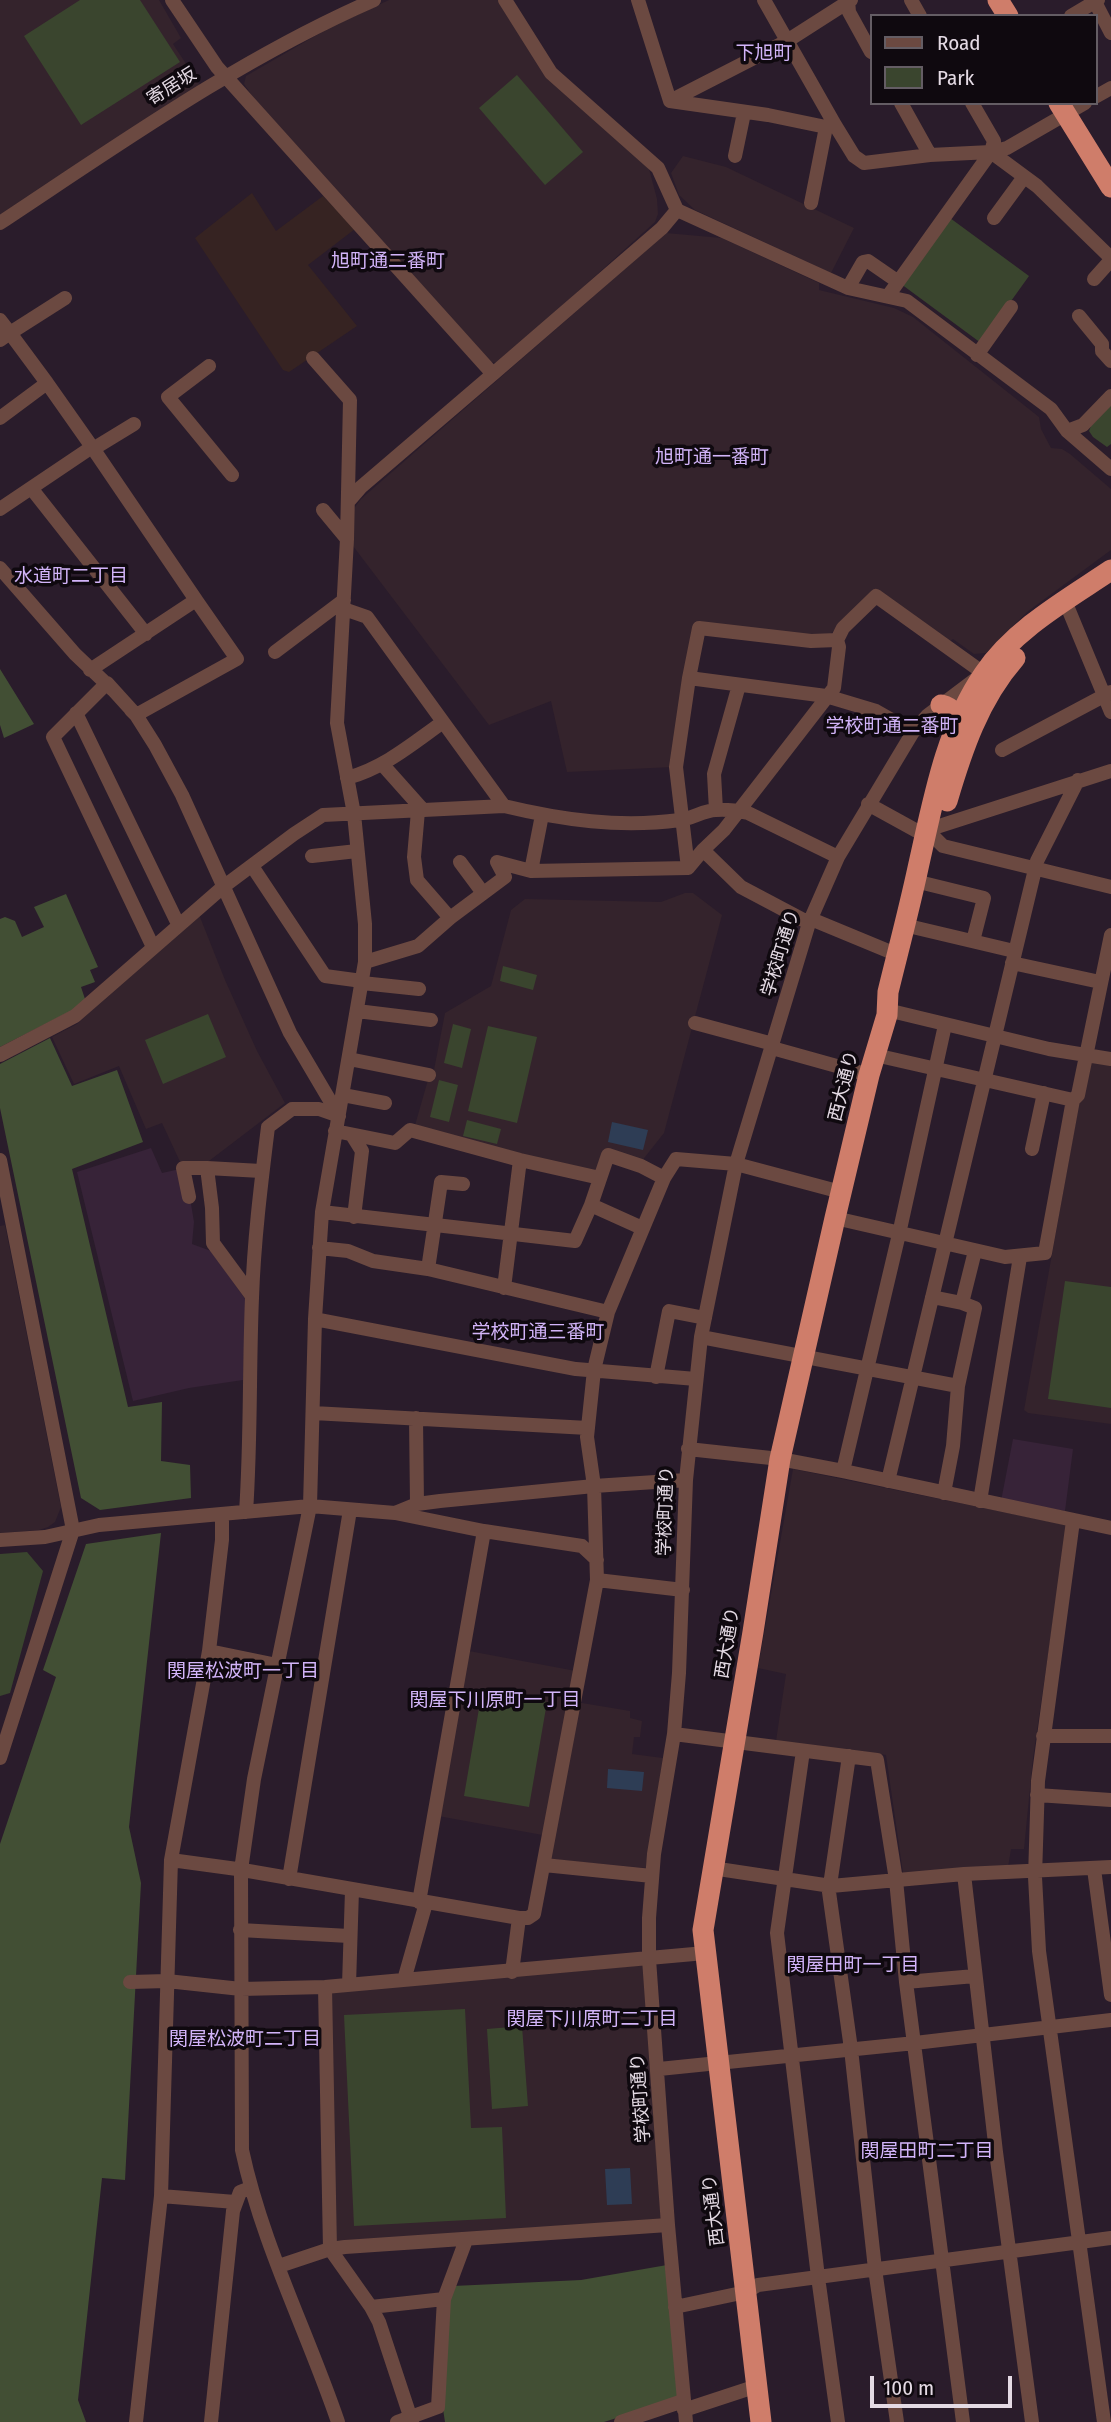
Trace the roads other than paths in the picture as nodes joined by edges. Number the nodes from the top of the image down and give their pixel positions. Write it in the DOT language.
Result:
graph roads {
  1 [pos="172,0"];
  2 [pos="374,0"];
  3 [pos="505,0"];
  4 [pos="638,0"];
  5 [pos="764,0"];
  6 [pos="849,1"];
  7 [pos="1096,1"];
  8 [pos="1074,14"];
  9 [pos="1111,33"];
  10 [pos="787,41"];
  11 [pos="870,50"];
  12 [pos="226,77"];
  13 [pos="670,101"];
  14 [pos="902,105"];
  15 [pos="973,105"];
  16 [pos="1063,109"];
  17 [pos="744,113"];
  18 [pos="830,126"];
  19 [pos="991,152"];
  20 [pos="930,155"];
  21 [pos="735,156"];
  22 [pos="1024,177"];
  23 [pos="1111,187"];
  24 [pos="811,203"];
  25 [pos="677,210"];
  26 [pos="994,218"];
  27 [pos="0,223"];
  28 [pos="1111,259"];
  29 [pos="1094,279"];
  30 [pos="897,281"];
  31 [pos="848,288"];
  32 [pos="888,296"];
  33 [pos="65,298"];
  34 [pos="1011,307"];
  35 [pos="1079,316"];
  36 [pos="0,320"];
  37 [pos="5,336"];
  38 [pos="977,355"];
  39 [pos="313,358"];
  40 [pos="1111,361"];
  41 [pos="209,366"];
  42 [pos="493,374"];
  43 [pos="47,383"];
  44 [pos="1111,396"];
  45 [pos="0,418"];
  46 [pos="134,424"];
  47 [pos="1067,431"];
  48 [pos="93,448"];
  49 [pos="1111,469"];
  50 [pos="232,475"];
  51 [pos="31,488"];
  52 [pos="348,502"];
  53 [pos="0,509"];
  54 [pos="323,510"];
  55 [pos="347,539"];
  56 [pos="0,568"];
  57 [pos="1111,570"];
  58 [pos="196,600"];
  59 [pos="1065,601"];
  60 [pos="344,605"];
  61 [pos="146,634"];
  62 [pos="837,640"];
  63 [pos="275,652"];
  64 [pos="90,670"];
  65 [pos="689,678"];
  66 [pos="990,678"];
  67 [pos="107,683"];
  68 [pos="739,685"];
  69 [pos="1108,693"];
  70 [pos="826,696"];
  71 [pos="942,705"];
  72 [pos="1111,712"];
  73 [pos="76,713"];
  74 [pos="136,715"];
  75 [pos="443,723"];
  76 [pos="957,724"];
  77 [pos="913,732"];
  78 [pos="1002,750"];
  79 [pos="382,764"];
  80 [pos="1111,771"];
  81 [pos="347,778"];
  82 [pos="1078,780"];
  83 [pos="868,804"];
  84 [pos="504,806"];
  85 [pos="716,810"];
  86 [pos="421,811"];
  87 [pos="739,811"];
  88 [pos="354,814"];
  89 [pos="542,816"];
  90 [pos="681,820"];
  91 [pos="933,831"];
  92 [pos="703,850"];
  93 [pos="357,851"];
  94 [pos="312,856"];
  95 [pos="838,857"];
  96 [pos="460,862"];
  97 [pos="252,866"];
  98 [pos="688,868"];
  99 [pos="1035,870"];
  100 [pos="531,871"];
  101 [pos="915,881"];
  102 [pos="223,887"];
  103 [pos="1111,887"];
  104 [pos="483,893"];
  105 [pos="450,918"];
  106 [pos="810,921"];
  107 [pos="178,924"];
  108 [pos="904,925"];
  109 [pos="1111,935"];
  110 [pos="973,942"];
  111 [pos="153,947"];
  112 [pos="898,955"];
  113 [pos="1013,957"];
  114 [pos="365,962"];
  115 [pos="362,982"];
  116 [pos="1100,982"];
  117 [pos="419,989"];
  118 [pos="887,1010"];
  119 [pos="357,1011"];
  120 [pos="431,1020"];
  121 [pos="695,1023"];
  122 [pos="945,1025"];
  123 [pos="995,1036"];
  124 [pos="772,1046"];
  125 [pos="0,1055"];
  126 [pos="1085,1055"];
  127 [pos="349,1059"];
  128 [pos="1111,1059"];
  129 [pos="872,1065"];
  130 [pos="935,1069"];
  131 [pos="429,1075"];
  132 [pos="985,1079"];
  133 [pos="1044,1093"];
  134 [pos="343,1095"];
  135 [pos="1073,1100"];
  136 [pos="386,1103"];
  137 [pos="340,1116"];
  138 [pos="335,1131"];
  139 [pos="352,1135"];
  140 [pos="1032,1149"];
  141 [pos="0,1160"];
  142 [pos="520,1160"];
  143 [pos="736,1164"];
  144 [pos="207,1168"];
  145 [pos="261,1171"];
  146 [pos="600,1178"];
  147 [pos="664,1178"];
  148 [pos="463,1184"];
  149 [pos="841,1192"];
  150 [pos="189,1197"];
  151 [pos="591,1205"];
  152 [pos="322,1212"];
  153 [pos="354,1217"];
  154 [pos="835,1218"];
  155 [pos="434,1225"];
  156 [pos="642,1228"];
  157 [pos="511,1234"];
  158 [pos="899,1234"];
  159 [pos="945,1244"];
  160 [pos="319,1248"];
  161 [pos="975,1251"];
  162 [pos="1020,1256"];
  163 [pos="428,1269"];
  164 [pos="504,1288"];
  165 [pos="252,1296"];
  166 [pos="932,1297"];
  167 [pos="962,1303"];
  168 [pos="608,1312"];
  169 [pos="705,1318"];
  170 [pos="315,1319"];
  171 [pos="701,1337"];
  172 [pos="802,1356"];
  173 [pos="868,1368"];
  174 [pos="594,1370"];
  175 [pos="656,1377"];
  176 [pos="696,1379"];
  177 [pos="912,1379"];
  178 [pos="958,1386"];
  179 [pos="313,1413"];
  180 [pos="416,1419"];
  181 [pos="588,1428"];
  182 [pos="688,1449"];
  183 [pos="780,1460"];
  184 [pos="844,1471"];
  185 [pos="686,1480"];
  186 [pos="888,1481"];
  187 [pos="594,1486"];
  188 [pos="944,1493"];
  189 [pos="980,1501"];
  190 [pos="417,1504"];
  191 [pos="310,1506"];
  192 [pos="350,1510"];
  193 [pos="246,1512"];
  194 [pos="395,1513"];
  195 [pos="222,1515"];
  196 [pos="1073,1521"];
  197 [pos="1111,1528"];
  198 [pos="73,1530"];
  199 [pos="484,1531"];
  200 [pos="0,1540"];
  201 [pos="597,1559"];
  202 [pos="597,1580"];
  203 [pos="683,1590"];
  204 [pos="209,1651"];
  205 [pos="277,1665"];
  206 [pos="674,1734"];
  207 [pos="1043,1736"];
  208 [pos="1111,1736"];
  209 [pos="734,1743"];
  210 [pos="803,1751"];
  211 [pos="849,1756"];
  212 [pos="0,1758"];
  213 [pos="1037,1795"];
  214 [pos="1111,1800"];
  215 [pos="172,1860"];
  216 [pos="544,1865"];
  217 [pos="1111,1867"];
  218 [pos="712,1868"];
  219 [pos="1094,1869"];
  220 [pos="241,1870"];
  221 [pos="1035,1871"];
  222 [pos="964,1874"];
  223 [pos="652,1876"];
  224 [pos="289,1879"];
  225 [pos="785,1880"];
  226 [pos="896,1880"];
  227 [pos="831,1886"];
  228 [pos="352,1890"];
  229 [pos="422,1902"];
  230 [pos="519,1918"];
  231 [pos="240,1930"];
  232 [pos="349,1937"];
  233 [pos="705,1953"];
  234 [pos="649,1959"];
  235 [pos="512,1972"];
  236 [pos="975,1976"];
  237 [pos="404,1979"];
  238 [pos="167,1981"];
  239 [pos="130,1982"];
  240 [pos="906,1982"];
  241 [pos="349,1985"];
  242 [pos="325,1987"];
  243 [pos="241,1989"];
  244 [pos="1111,1995"];
  245 [pos="1111,2020"];
  246 [pos="1050,2028"];
  247 [pos="982,2035"];
  248 [pos="915,2043"];
  249 [pos="851,2049"];
  250 [pos="793,2054"];
  251 [pos="719,2062"];
  252 [pos="659,2068"];
  253 [pos="250,2188"];
  254 [pos="161,2196"];
  255 [pos="235,2202"];
  256 [pos="668,2225"];
  257 [pos="1111,2238"];
  258 [pos="466,2240"];
  259 [pos="1079,2241"];
  260 [pos="330,2249"];
  261 [pos="1008,2251"];
  262 [pos="942,2261"];
  263 [pos="279,2266"];
  264 [pos="875,2269"];
  265 [pos="818,2277"];
  266 [pos="746,2292"];
  267 [pos="444,2299"];
  268 [pos="371,2307"];
  269 [pos="676,2307"];
  270 [pos="757,2386"];
  271 [pos="684,2411"];
  272 [pos="407,2421"];
  273 [pos="136,2422"];
  274 [pos="211,2422"];
  275 [pos="338,2422"];
  276 [pos="621,2422"];
  277 [pos="761,2422"];
  278 [pos="838,2422"];
  279 [pos="897,2422"];
  280 [pos="964,2422"];
  281 [pos="1032,2422"];
  282 [pos="1104,2422"];
  1 -- 12 [label="street"];
  2 -- 12 [label="street, 寄居坂"];
  3 -- 25 [label="street"];
  4 -- 13 [label="street"];
  5 -- 10 [label="street"];
  6 -- 10 [label="street"];
  6 -- 11 [label="street"];
  7 -- 8 [label="street"];
  7 -- 9 [label="street"];
  10 -- 13 [label="street"];
  10 -- 18 [label="street"];
  12 -- 27 [label="street, 寄居坂"];
  12 -- 42 [label="street"];
  13 -- 17 [label="street"];
  14 -- 20 [label="street"];
  15 -- 19 [label="street"];
  16 -- 19 [label="street"];
  16 -- 23 [label="highway"];
  17 -- 18 [label="street"];
  17 -- 21 [label="street"];
  18 -- 20 [label="street"];
  18 -- 24 [label="street"];
  19 -- 20 [label="street"];
  19 -- 22 [label="street"];
  19 -- 30 [label="street"];
  22 -- 26 [label="street"];
  22 -- 28 [label="street"];
  25 -- 31 [label="street"];
  25 -- 42 [label="street"];
  28 -- 29 [label="street"];
  30 -- 31 [label="street"];
  30 -- 32 [label="street"];
  31 -- 32 [label="street"];
  32 -- 38 [label="street"];
  33 -- 37 [label="street"];
  34 -- 38 [label="street"];
  35 -- 40 [label="street"];
  36 -- 37 [label="street"];
  37 -- 43 [label="street"];
  38 -- 47 [label="street"];
  39 -- 52 [label="street"];
  41 -- 50 [label="street"];
  42 -- 52 [label="street"];
  43 -- 45 [label="street"];
  43 -- 48 [label="street"];
  44 -- 47 [label="street"];
  46 -- 48 [label="street"];
  47 -- 49 [label="street"];
  48 -- 51 [label="street"];
  48 -- 58 [label="street"];
  51 -- 53 [label="street"];
  51 -- 61 [label="street"];
  52 -- 55 [label="street"];
  54 -- 55 [label="street"];
  55 -- 60 [label="street"];
  56 -- 64 [label="street"];
  57 -- 59 [label="highway, 西大通り"];
  58 -- 61 [label="street"];
  58 -- 74 [label="street"];
  59 -- 66 [label="highway, 西大通り"];
  59 -- 69 [label="street"];
  60 -- 63 [label="street"];
  60 -- 75 [label="street"];
  60 -- 81 [label="street"];
  61 -- 64 [label="street"];
  62 -- 65 [label="street"];
  62 -- 66 [label="street"];
  62 -- 70 [label="street"];
  64 -- 67 [label="street"];
  65 -- 68 [label="street"];
  65 -- 90 [label="street"];
  66 -- 71 [label="street, 学校町通り"];
  66 -- 76 [label="highway, 西大通り"];
  66 -- 91 [label="highway, 西大通り"];
  67 -- 73 [label="street"];
  67 -- 74 [label="street"];
  68 -- 70 [label="street"];
  68 -- 85 [label="street"];
  69 -- 72 [label="street"];
  69 -- 78 [label="street"];
  70 -- 77 [label="street"];
  70 -- 87 [label="street"];
  71 -- 76 [label="highway"];
  71 -- 77 [label="street, 学校町通り"];
  73 -- 107 [label="street"];
  73 -- 111 [label="street"];
  74 -- 102 [label="street"];
  75 -- 79 [label="street"];
  75 -- 84 [label="street"];
  76 -- 91 [label="highway, 西大通り"];
  77 -- 83 [label="street, 学校町通り"];
  79 -- 81 [label="street"];
  79 -- 86 [label="street"];
  80 -- 82 [label="street"];
  81 -- 88 [label="street"];
  82 -- 91 [label="street"];
  82 -- 99 [label="street"];
  83 -- 91 [label="street"];
  83 -- 95 [label="street, 学校町通り"];
  84 -- 86 [label="street"];
  84 -- 89 [label="street"];
  85 -- 87 [label="street"];
  85 -- 90 [label="street"];
  86 -- 88 [label="street"];
  86 -- 105 [label="street"];
  87 -- 92 [label="street"];
  87 -- 95 [label="street"];
  88 -- 93 [label="street"];
  88 -- 97 [label="street"];
  89 -- 90 [label="street"];
  89 -- 100 [label="street"];
  90 -- 98 [label="street"];
  91 -- 99 [label="street"];
  91 -- 101 [label="highway, 西大通り"];
  92 -- 98 [label="street"];
  92 -- 106 [label="street"];
  93 -- 94 [label="street"];
  93 -- 114 [label="street"];
  95 -- 106 [label="street, 学校町通り"];
  96 -- 104 [label="street"];
  97 -- 102 [label="street"];
  97 -- 115 [label="street"];
  98 -- 100 [label="street"];
  99 -- 103 [label="street"];
  99 -- 113 [label="street"];
  100 -- 104 [label="street"];
  101 -- 108 [label="highway, 西大通り"];
  101 -- 110 [label="street"];
  102 -- 107 [label="street"];
  102 -- 137 [label="street"];
  104 -- 105 [label="street"];
  105 -- 114 [label="street"];
  106 -- 112 [label="street"];
  106 -- 124 [label="street, 学校町通り"];
  107 -- 111 [label="street"];
  108 -- 110 [label="street"];
  108 -- 112 [label="highway, 西大通り"];
  109 -- 116 [label="street"];
  110 -- 113 [label="street"];
  111 -- 125 [label="street"];
  112 -- 118 [label="highway, 西大通り"];
  113 -- 116 [label="street"];
  113 -- 123 [label="street"];
  114 -- 115 [label="street"];
  115 -- 117 [label="street"];
  115 -- 119 [label="street"];
  116 -- 126 [label="street"];
  118 -- 122 [label="street"];
  118 -- 129 [label="highway, 西大通り"];
  119 -- 120 [label="street"];
  119 -- 127 [label="street"];
  121 -- 124 [label="street"];
  122 -- 123 [label="street"];
  122 -- 130 [label="street"];
  123 -- 126 [label="street"];
  123 -- 132 [label="street"];
  124 -- 129 [label="street"];
  124 -- 143 [label="street, 学校町通り"];
  126 -- 128 [label="street"];
  126 -- 135 [label="street"];
  127 -- 131 [label="street"];
  127 -- 134 [label="street"];
  129 -- 130 [label="street"];
  129 -- 149 [label="highway, 西大通り"];
  130 -- 132 [label="street"];
  130 -- 158 [label="street"];
  132 -- 133 [label="street"];
  132 -- 159 [label="street"];
  133 -- 135 [label="street"];
  133 -- 140 [label="street"];
  134 -- 136 [label="street"];
  134 -- 137 [label="street"];
  135 -- 162 [label="street"];
  137 -- 138 [label="street"];
  137 -- 145 [label="street"];
  138 -- 139 [label="street"];
  138 -- 152 [label="street"];
  139 -- 142 [label="street"];
  139 -- 153 [label="street"];
  141 -- 198 [label="street"];
  142 -- 146 [label="street"];
  142 -- 157 [label="street"];
  143 -- 147 [label="street"];
  143 -- 149 [label="street"];
  143 -- 169 [label="street, 学校町通り"];
  144 -- 145 [label="street"];
  144 -- 150 [label="street"];
  144 -- 165 [label="street"];
  145 -- 165 [label="street"];
  146 -- 147 [label="street"];
  146 -- 151 [label="street"];
  147 -- 156 [label="street"];
  148 -- 155 [label="street"];
  149 -- 154 [label="highway, 西大通り"];
  151 -- 156 [label="street"];
  151 -- 157 [label="street"];
  152 -- 153 [label="street"];
  152 -- 160 [label="street"];
  153 -- 155 [label="street"];
  154 -- 158 [label="street"];
  154 -- 172 [label="highway, 西大通り"];
  155 -- 157 [label="street"];
  155 -- 163 [label="street"];
  156 -- 168 [label="street"];
  157 -- 164 [label="street"];
  158 -- 159 [label="street"];
  158 -- 173 [label="street"];
  159 -- 161 [label="street"];
  159 -- 166 [label="street"];
  160 -- 163 [label="street"];
  160 -- 170 [label="street"];
  161 -- 162 [label="street"];
  161 -- 167 [label="street"];
  162 -- 189 [label="street"];
  163 -- 164 [label="street"];
  164 -- 168 [label="street"];
  165 -- 193 [label="street"];
  166 -- 167 [label="street"];
  166 -- 177 [label="street"];
  167 -- 178 [label="street"];
  168 -- 174 [label="street"];
  169 -- 171 [label="street, 学校町通り"];
  169 -- 175 [label="street"];
  170 -- 174 [label="street"];
  170 -- 179 [label="street"];
  171 -- 172 [label="street"];
  171 -- 176 [label="street, 学校町通り"];
  172 -- 173 [label="street"];
  172 -- 183 [label="highway, 西大通り"];
  173 -- 177 [label="street"];
  173 -- 184 [label="street"];
  174 -- 175 [label="street"];
  174 -- 181 [label="street"];
  175 -- 176 [label="street"];
  176 -- 182 [label="street, 学校町通り"];
  177 -- 178 [label="street"];
  177 -- 186 [label="street"];
  178 -- 188 [label="street"];
  179 -- 180 [label="street"];
  179 -- 191 [label="street"];
  180 -- 181 [label="street"];
  180 -- 190 [label="street"];
  181 -- 187 [label="street"];
  182 -- 183 [label="street"];
  182 -- 185 [label="street, 学校町通り"];
  183 -- 184 [label="street"];
  183 -- 209 [label="highway, 西大通り"];
  184 -- 186 [label="street"];
  185 -- 187 [label="street"];
  185 -- 203 [label="street, 学校町通り"];
  186 -- 188 [label="street"];
  187 -- 190 [label="street"];
  187 -- 201 [label="street"];
  188 -- 189 [label="street"];
  189 -- 196 [label="street"];
  190 -- 194 [label="street"];
  191 -- 192 [label="street"];
  191 -- 193 [label="street"];
  191 -- 205 [label="street"];
  192 -- 194 [label="street"];
  192 -- 224 [label="street"];
  193 -- 195 [label="street"];
  194 -- 199 [label="street"];
  195 -- 198 [label="street"];
  195 -- 204 [label="street"];
  196 -- 197 [label="street"];
  196 -- 207 [label="street"];
  198 -- 200 [label="street"];
  198 -- 212 [label="street"];
  199 -- 201 [label="street"];
  199 -- 229 [label="street"];
  201 -- 202 [label="street"];
  202 -- 203 [label="street"];
  202 -- 216 [label="street"];
  203 -- 206 [label="street, 学校町通り"];
  204 -- 205 [label="street"];
  204 -- 215 [label="street"];
  205 -- 220 [label="street"];
  206 -- 209 [label="street"];
  206 -- 223 [label="street, 学校町通り"];
  207 -- 208 [label="street"];
  207 -- 213 [label="street"];
  209 -- 210 [label="street"];
  209 -- 218 [label="highway, 西大通り"];
  210 -- 211 [label="street"];
  210 -- 225 [label="street"];
  211 -- 226 [label="street"];
  211 -- 227 [label="street"];
  213 -- 214 [label="street"];
  213 -- 221 [label="street"];
  215 -- 220 [label="street"];
  215 -- 238 [label="street"];
  216 -- 223 [label="street"];
  216 -- 230 [label="street"];
  217 -- 219 [label="street"];
  218 -- 225 [label="street"];
  218 -- 233 [label="highway, 西大通り"];
  219 -- 221 [label="street"];
  219 -- 244 [label="street"];
  220 -- 224 [label="street"];
  220 -- 231 [label="street"];
  221 -- 222 [label="street"];
  221 -- 246 [label="street"];
  222 -- 226 [label="street"];
  222 -- 236 [label="street"];
  223 -- 234 [label="street, 学校町通り"];
  224 -- 228 [label="street"];
  225 -- 227 [label="street"];
  225 -- 250 [label="street"];
  226 -- 227 [label="street"];
  226 -- 240 [label="street"];
  227 -- 249 [label="street"];
  228 -- 229 [label="street"];
  228 -- 232 [label="street"];
  229 -- 230 [label="street"];
  229 -- 237 [label="street"];
  230 -- 235 [label="street"];
  231 -- 232 [label="street"];
  231 -- 243 [label="street"];
  232 -- 241 [label="street"];
  233 -- 234 [label="street"];
  233 -- 251 [label="highway, 西大通り"];
  234 -- 235 [label="street"];
  234 -- 252 [label="street, 学校町通り"];
  235 -- 237 [label="street"];
  236 -- 240 [label="street"];
  236 -- 247 [label="street"];
  237 -- 241 [label="street"];
  238 -- 239 [label="street"];
  238 -- 243 [label="street"];
  238 -- 254 [label="street"];
  240 -- 248 [label="street"];
  241 -- 242 [label="street"];
  242 -- 243 [label="street"];
  242 -- 260 [label="street"];
  243 -- 253 [label="street"];
  245 -- 246 [label="street"];
  246 -- 247 [label="street"];
  246 -- 259 [label="street"];
  247 -- 248 [label="street"];
  247 -- 261 [label="street"];
  248 -- 249 [label="street"];
  248 -- 262 [label="street"];
  249 -- 250 [label="street"];
  249 -- 264 [label="street"];
  250 -- 251 [label="street"];
  250 -- 265 [label="street"];
  251 -- 252 [label="street"];
  251 -- 266 [label="highway, 西大通り"];
  252 -- 256 [label="street, 学校町通り"];
  253 -- 255 [label="street"];
  253 -- 263 [label="street"];
  254 -- 255 [label="street"];
  254 -- 273 [label="street"];
  255 -- 274 [label="street"];
  256 -- 258 [label="street"];
  256 -- 269 [label="street, 学校町通り"];
  257 -- 259 [label="street"];
  258 -- 260 [label="street"];
  258 -- 267 [label="street"];
  259 -- 261 [label="street"];
  259 -- 282 [label="street"];
  260 -- 263 [label="street"];
  260 -- 268 [label="street"];
  261 -- 262 [label="street"];
  261 -- 281 [label="street"];
  262 -- 264 [label="street"];
  262 -- 280 [label="street"];
  263 -- 275 [label="street"];
  264 -- 265 [label="street"];
  264 -- 279 [label="street"];
  265 -- 266 [label="street"];
  265 -- 278 [label="street"];
  266 -- 269 [label="street"];
  266 -- 270 [label="highway, 西大通り"];
  267 -- 268 [label="street"];
  267 -- 272 [label="street"];
  268 -- 272 [label="street"];
  269 -- 271 [label="street, 学校町通り"];
  270 -- 271 [label="street"];
  270 -- 277 [label="highway, 西大通り"];
  271 -- 276 [label="street"];
}
